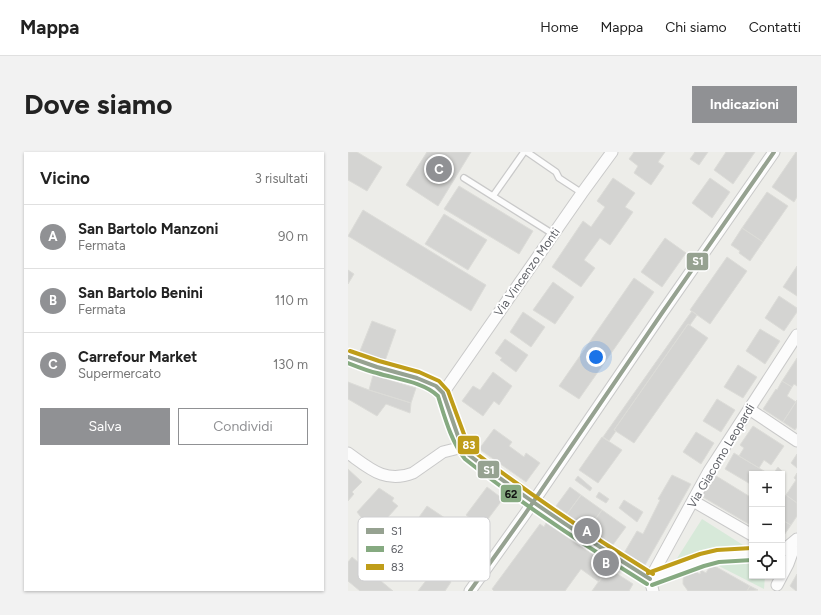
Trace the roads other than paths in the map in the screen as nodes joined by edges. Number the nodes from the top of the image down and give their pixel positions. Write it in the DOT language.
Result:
graph roads {
  1 [pos="526,152"];
  2 [pos="612,152"];
  3 [pos="774,152"];
  4 [pos="464,178"];
  5 [pos="582,193"];
  6 [pos="493,196"];
  7 [pos="553,234"];
  8 [pos="797,336"];
  9 [pos="350,360"];
  10 [pos="443,393"];
  11 [pos="749,409"];
  12 [pos="797,441"];
  13 [pos="463,447"];
  14 [pos="348,453"];
  15 [pos="693,501"];
  16 [pos="532,502"];
  17 [pos="749,533"];
  18 [pos="797,539"];
  19 [pos="785,549"];
  20 [pos="749,554"];
  21 [pos="490,562"];
  22 [pos="650,579"];
  23 [pos="477,581"];
  24 [pos="777,584"];
  25 [pos="470,591"];
  26 [pos="653,591"];
  1 -- 5 [label="lane"];
  1 -- 6 [label="lane"];
  2 -- 5 [label="street, Via Vincenzo Monti"];
  3 -- 16 [label="street"];
  4 -- 6 [label="lane"];
  5 -- 7 [label="street, Via Vincenzo Monti"];
  6 -- 7 [label="lane"];
  7 -- 10 [label="street, Via Vincenzo Monti"];
  8 -- 11 [label="street, Via Giacomo Leopardi"];
  9 -- 10 [label="street"];
  10 -- 13 [label="street"];
  11 -- 12 [label="street"];
  11 -- 15 [label="street, Via Giacomo Leopardi"];
  13 -- 14 [label="street"];
  13 -- 16 [label="street"];
  15 -- 17 [label="street"];
  15 -- 22 [label="street, Via Giacomo Leopardi"];
  16 -- 21 [label="street"];
  16 -- 22 [label="street"];
  18 -- 19 [label="street"];
  18 -- 24 [label="street"];
  20 -- 22 [label="street"];
  22 -- 26 [label="street"];
  23 -- 25 [label="street"];
}
